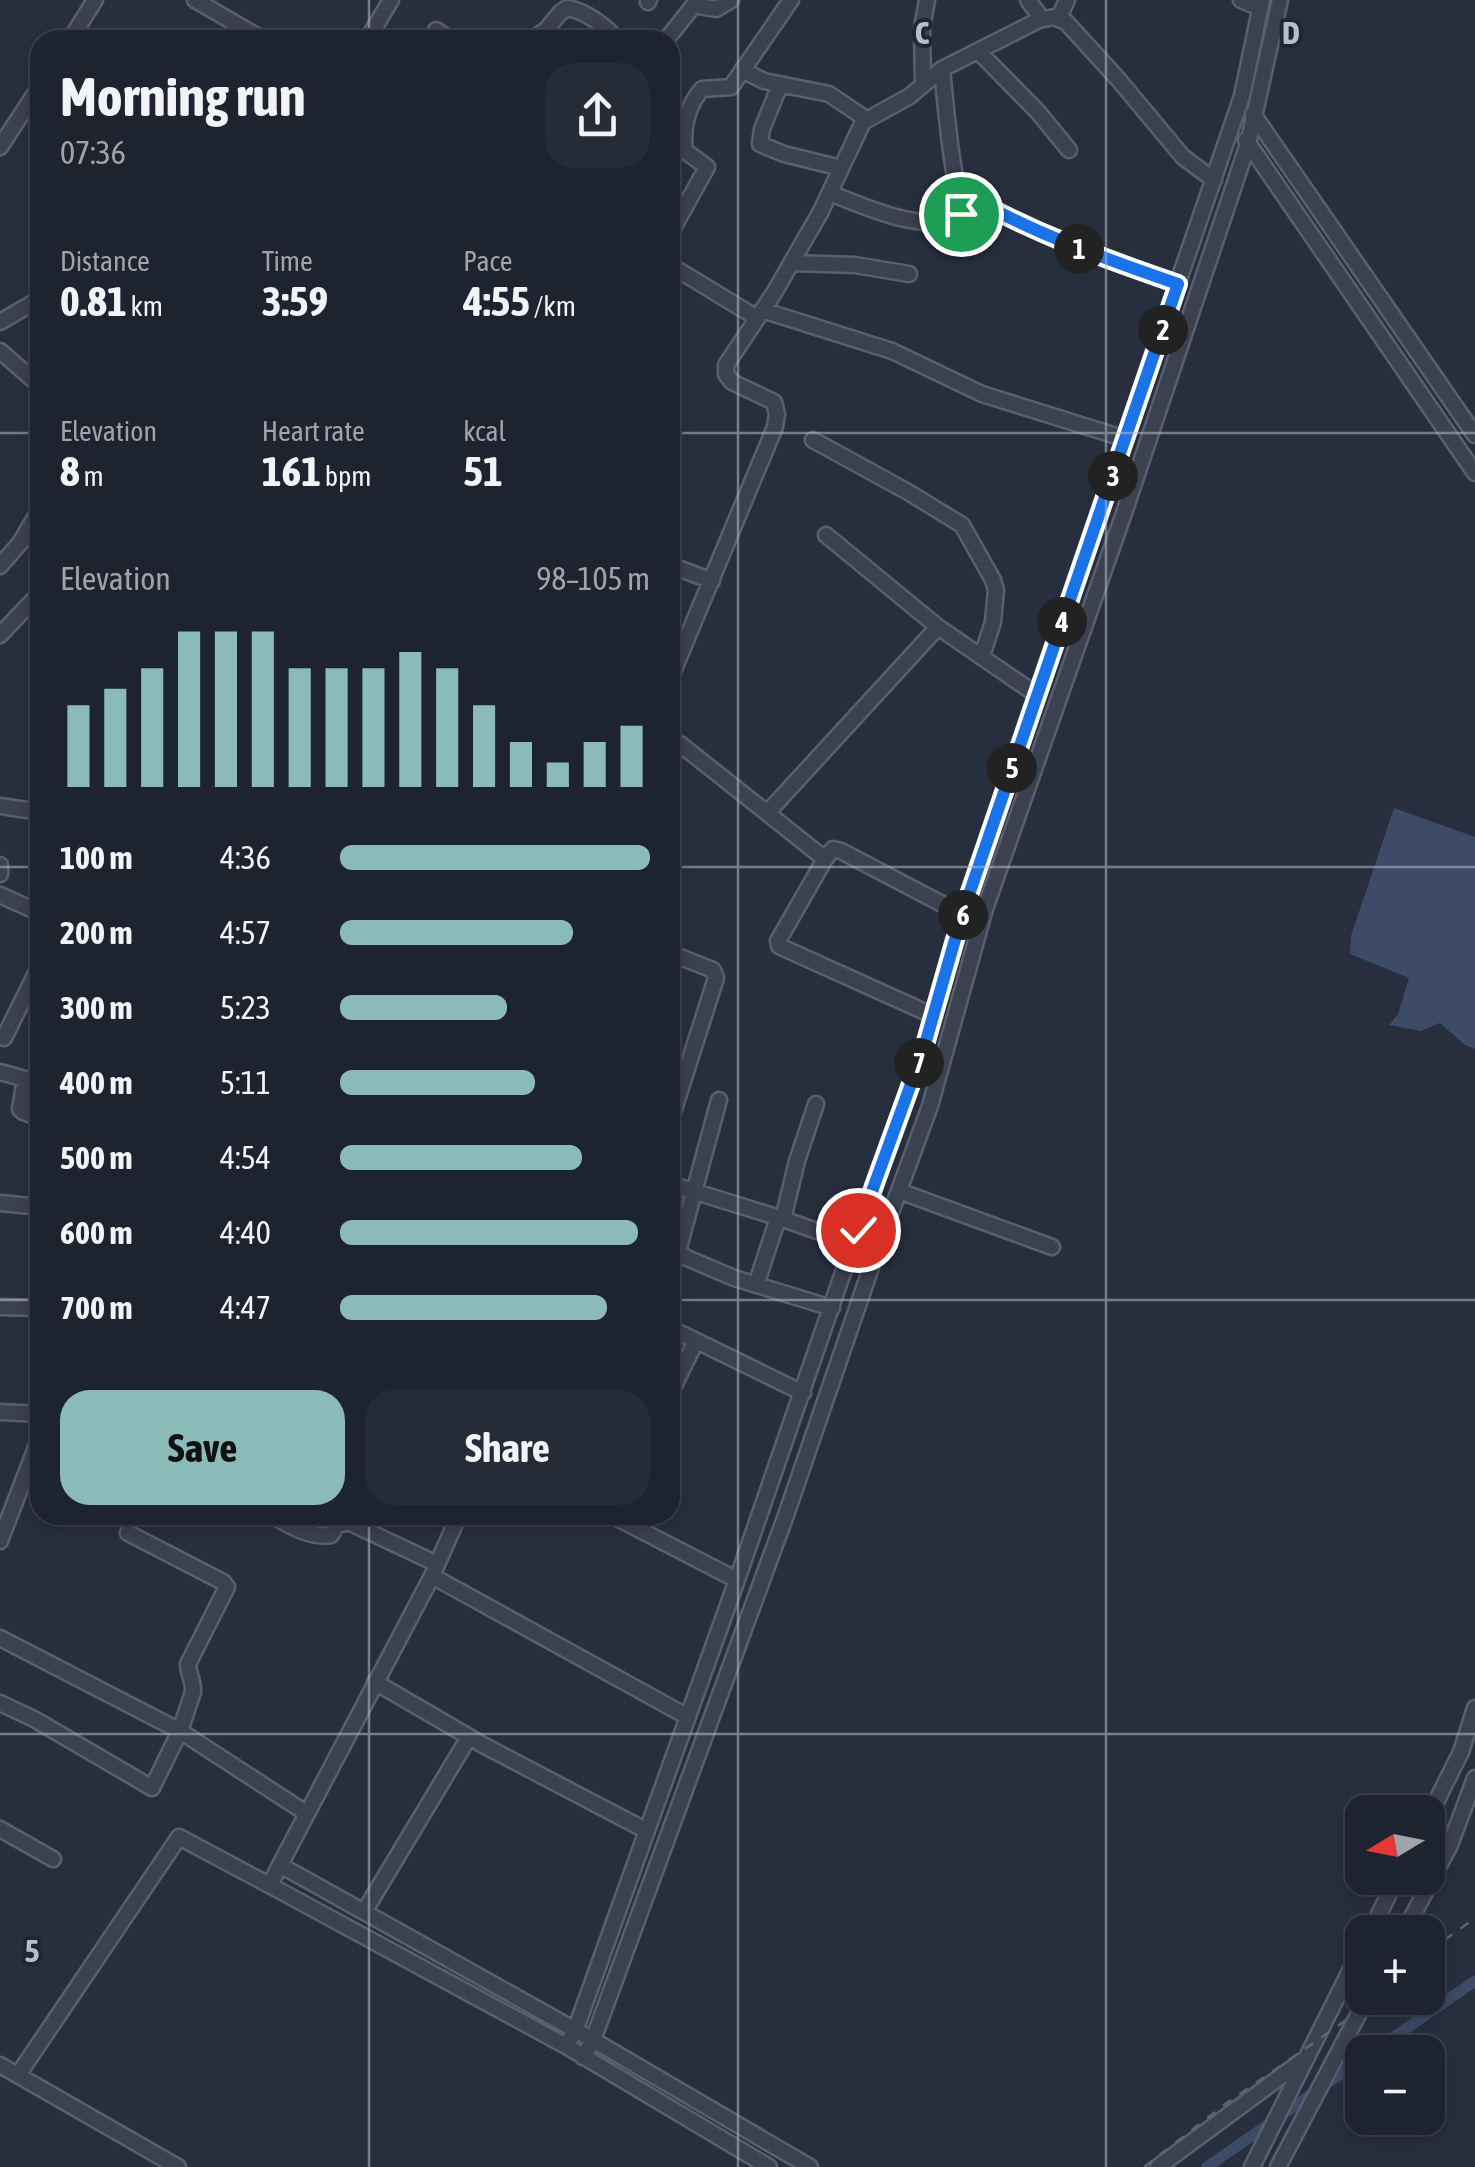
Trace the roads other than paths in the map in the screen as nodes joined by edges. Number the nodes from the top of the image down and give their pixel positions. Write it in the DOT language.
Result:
graph roads {
  1 [pos="96,0"];
  2 [pos="195,0"];
  3 [pos="391,0"];
  4 [pos="731,0"];
  5 [pos="791,0"];
  6 [pos="927,0"];
  7 [pos="1028,0"];
  8 [pos="1067,0"];
  9 [pos="1241,0"];
  10 [pos="1280,0"];
  11 [pos="1261,4"];
  12 [pos="1059,18"];
  13 [pos="1042,19"];
  14 [pos="76,30"];
  15 [pos="247,30"];
  16 [pos="373,30"];
  17 [pos="546,30"];
  18 [pos="608,30"];
  19 [pos="674,30"];
  20 [pos="978,51"];
  21 [pos="942,69"];
  22 [pos="742,70"];
  23 [pos="780,85"];
  24 [pos="922,85"];
  25 [pos="1242,96"];
  26 [pos="30,101"];
  27 [pos="1256,117"];
  28 [pos="866,119"];
  29 [pos="1234,122"];
  30 [pos="1248,144"];
  31 [pos="0,147"];
  32 [pos="1069,150"];
  33 [pos="841,168"];
  34 [pos="1214,180"];
  35 [pos="960,191"];
  36 [pos="830,193"];
  37 [pos="680,216"];
  38 [pos="792,262"];
  39 [pos="680,270"];
  40 [pos="909,274"];
  41 [pos="1178,284"];
  42 [pos="30,304"];
  43 [pos="760,314"];
  44 [pos="0,322"];
  45 [pos="0,351"];
  46 [pos="30,377"];
  47 [pos="1475,435"];
  48 [pos="1126,439"];
  49 [pos="813,440"];
  50 [pos="1475,474"];
  51 [pos="30,526"];
  52 [pos="826,535"];
  53 [pos="0,566"];
  54 [pos="680,569"];
  55 [pos="712,581"];
  56 [pos="30,603"];
  57 [pos="938,627"];
  58 [pos="0,635"];
  59 [pos="680,656"];
  60 [pos="982,656"];
  61 [pos="1037,695"];
  62 [pos="680,744"];
  63 [pos="0,806"];
  64 [pos="30,810"];
  65 [pos="768,812"];
  66 [pos="825,859"];
  67 [pos="0,864"];
  68 [pos="0,874"];
  69 [pos="0,895"];
  70 [pos="30,908"];
  71 [pos="965,909"];
  72 [pos="985,909"];
  73 [pos="680,958"];
  74 [pos="30,985"];
  75 [pos="934,1016"];
  76 [pos="4,1038"];
  77 [pos="0,1072"];
  78 [pos="680,1091"];
  79 [pos="719,1100"];
  80 [pos="816,1104"];
  81 [pos="30,1114"];
  82 [pos="680,1187"];
  83 [pos="694,1191"];
  84 [pos="899,1191"];
  85 [pos="0,1203"];
  86 [pos="30,1206"];
  87 [pos="781,1218"];
  88 [pos="680,1244"];
  89 [pos="854,1244"];
  90 [pos="1052,1247"];
  91 [pos="680,1252"];
  92 [pos="876,1252"];
  93 [pos="756,1286"];
  94 [pos="0,1308"];
  95 [pos="30,1308"];
  96 [pos="832,1308"];
  97 [pos="680,1333"];
  98 [pos="696,1341"];
  99 [pos="680,1374"];
  100 [pos="802,1393"];
  101 [pos="0,1412"];
  102 [pos="30,1414"];
  103 [pos="30,1463"];
  104 [pos="300,1525"];
  105 [pos="338,1525"];
  106 [pos="353,1525"];
  107 [pos="454,1525"];
  108 [pos="630,1525"];
  109 [pos="128,1534"];
  110 [pos="0,1542"];
  111 [pos="434,1570"];
  112 [pos="737,1580"];
  113 [pos="0,1638"];
  114 [pos="375,1682"];
  115 [pos="0,1703"];
  116 [pos="1475,1708"];
  117 [pos="688,1717"];
  118 [pos="180,1732"];
  119 [pos="469,1737"];
  120 [pos="1475,1778"];
  121 [pos="1440,1795"];
  122 [pos="306,1813"];
  123 [pos="0,1830"];
  124 [pos="647,1831"];
  125 [pos="53,1859"];
  126 [pos="280,1865"];
  127 [pos="274,1887"];
  128 [pos="364,1912"];
  129 [pos="1413,1915"];
  130 [pos="1345,1980"];
  131 [pos="1358,2015"];
  132 [pos="575,2031"];
  133 [pos="594,2040"];
  134 [pos="566,2046"];
  135 [pos="584,2057"];
  136 [pos="1304,2062"];
  137 [pos="0,2065"];
  138 [pos="18,2075"];
  139 [pos="178,2167"];
  140 [pos="769,2167"];
  141 [pos="810,2167"];
  142 [pos="1158,2167"];
  143 [pos="1252,2167"];
  144 [pos="1278,2167"];
  1 -- 14 [label="street"];
  2 -- 15 [label="street"];
  3 -- 16 [label="street"];
  4 -- 19 [label="street"];
  5 -- 22 [label="street"];
  6 -- 24 [label="street"];
  7 -- 13 [label="street"];
  8 -- 12 [label="street"];
  9 -- 11 [label="street"];
  10 -- 27 [label="street"];
  11 -- 25 [label="street"];
  12 -- 13 [label="street"];
  12 -- 34 [label="street"];
  13 -- 20 [label="street"];
  17 -- 18 [label="street"];
  20 -- 21 [label="street"];
  20 -- 32 [label="street"];
  21 -- 24 [label="street"];
  21 -- 35 [label="street"];
  22 -- 23 [label="street"];
  22 -- 37 [label="street"];
  23 -- 28 [label="street"];
  23 -- 33 [label="street"];
  24 -- 28 [label="street"];
  25 -- 27 [label="street"];
  25 -- 29 [label="street"];
  26 -- 31 [label="street"];
  27 -- 30 [label="street"];
  27 -- 47 [label="street"];
  28 -- 33 [label="street"];
  29 -- 30 [label="street"];
  29 -- 34 [label="street"];
  30 -- 50 [label="street"];
  30 -- 72 [label="street"];
  33 -- 36 [label="street"];
  34 -- 41 [label="street"];
  35 -- 36 [label="street"];
  35 -- 41 [label="street"];
  36 -- 38 [label="street"];
  38 -- 40 [label="street"];
  38 -- 43 [label="street"];
  39 -- 43 [label="street"];
  41 -- 48 [label="street"];
  42 -- 44 [label="street"];
  43 -- 48 [label="street"];
  43 -- 55 [label="street"];
  45 -- 46 [label="street"];
  48 -- 61 [label="street"];
  49 -- 60 [label="street"];
  51 -- 53 [label="street"];
  52 -- 57 [label="street"];
  54 -- 55 [label="street"];
  55 -- 59 [label="street"];
  56 -- 58 [label="street"];
  57 -- 60 [label="street"];
  57 -- 65 [label="street"];
  60 -- 61 [label="street"];
  61 -- 71 [label="street"];
  62 -- 65 [label="street"];
  63 -- 64 [label="street"];
  65 -- 66 [label="street"];
  66 -- 71 [label="street"];
  66 -- 75 [label="street"];
  67 -- 68 [label="street"];
  69 -- 70 [label="street"];
  71 -- 72 [label="street"];
  71 -- 75 [label="street"];
  72 -- 84 [label="street"];
  73 -- 78 [label="street"];
  74 -- 76 [label="street"];
  75 -- 89 [label="street"];
  77 -- 81 [label="street"];
  79 -- 83 [label="street"];
  80 -- 87 [label="street"];
  82 -- 83 [label="street"];
  83 -- 87 [label="street"];
  83 -- 88 [label="street"];
  84 -- 90 [label="street"];
  84 -- 92 [label="street"];
  85 -- 86 [label="street"];
  87 -- 89 [label="street"];
  87 -- 93 [label="street"];
  89 -- 92 [label="street"];
  89 -- 96 [label="street"];
  91 -- 93 [label="street"];
  92 -- 133 [label="street"];
  93 -- 96 [label="street"];
  94 -- 95 [label="street"];
  96 -- 100 [label="street"];
  97 -- 98 [label="street"];
  98 -- 99 [label="street"];
  98 -- 100 [label="street"];
  100 -- 112 [label="street"];
  101 -- 102 [label="street"];
  103 -- 110 [label="street"];
  104 -- 105 [label="street"];
  106 -- 111 [label="street"];
  107 -- 111 [label="street"];
  108 -- 112 [label="street"];
  109 -- 118 [label="street"];
  111 -- 114 [label="street"];
  111 -- 117 [label="street"];
  112 -- 117 [label="street"];
  113 -- 118 [label="street"];
  114 -- 119 [label="street"];
  114 -- 122 [label="street"];
  115 -- 118 [label="street"];
  116 -- 121 [label="street"];
  117 -- 124 [label="street"];
  118 -- 122 [label="street"];
  119 -- 124 [label="street"];
  119 -- 128 [label="street"];
  120 -- 129 [label="street"];
  122 -- 126 [label="street"];
  123 -- 125 [label="street"];
  124 -- 132 [label="street"];
  126 -- 127 [label="street"];
  126 -- 128 [label="street"];
  127 -- 134 [label="street"];
  127 -- 138 [label="street"];
  128 -- 132 [label="street"];
  130 -- 136 [label="street"];
  131 -- 144 [label="street"];
  132 -- 133 [label="street"];
  132 -- 134 [label="street"];
  133 -- 135 [label="street"];
  133 -- 141 [label="street"];
  134 -- 135 [label="street"];
  135 -- 140 [label="street"];
  136 -- 142 [label="street"];
  136 -- 143 [label="street"];
  137 -- 138 [label="street"];
  138 -- 139 [label="street"];
}
